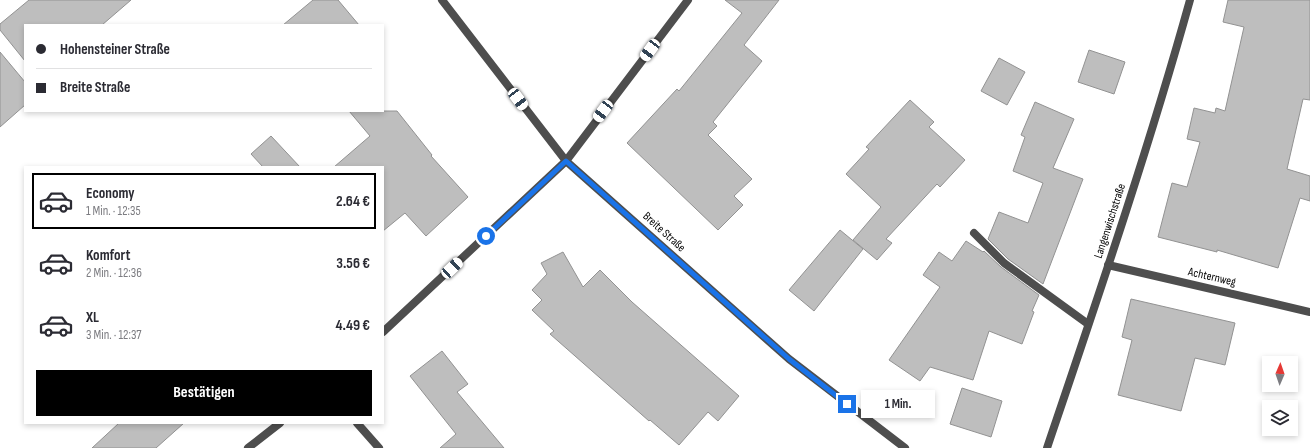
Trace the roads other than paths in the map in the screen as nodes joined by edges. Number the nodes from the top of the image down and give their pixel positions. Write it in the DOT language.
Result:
graph roads {
  1 [pos="442,0"];
  2 [pos="688,0"];
  3 [pos="1190,0"];
  4 [pos="566,161"];
  5 [pos="974,233"];
  6 [pos="1108,265"];
  7 [pos="1310,312"];
  8 [pos="1088,324"];
  9 [pos="384,331"];
  10 [pos="279,424"];
  11 [pos="358,424"];
  12 [pos="248,448"];
  13 [pos="379,448"];
  14 [pos="905,448"];
  15 [pos="1047,448"];
  1 -- 4 [label="street, Breite Straße"];
  2 -- 4 [label="street"];
  3 -- 6 [label="street, Langenwischstraße"];
  4 -- 9 [label="street"];
  4 -- 14 [label="street, Breite Straße"];
  5 -- 8 [label="street"];
  6 -- 7 [label="street, Achternweg"];
  6 -- 8 [label="street, Langenwischstraße"];
  8 -- 15 [label="street, Langenwischstraße"];
  10 -- 12 [label="street"];
  11 -- 13 [label="street"];
}
